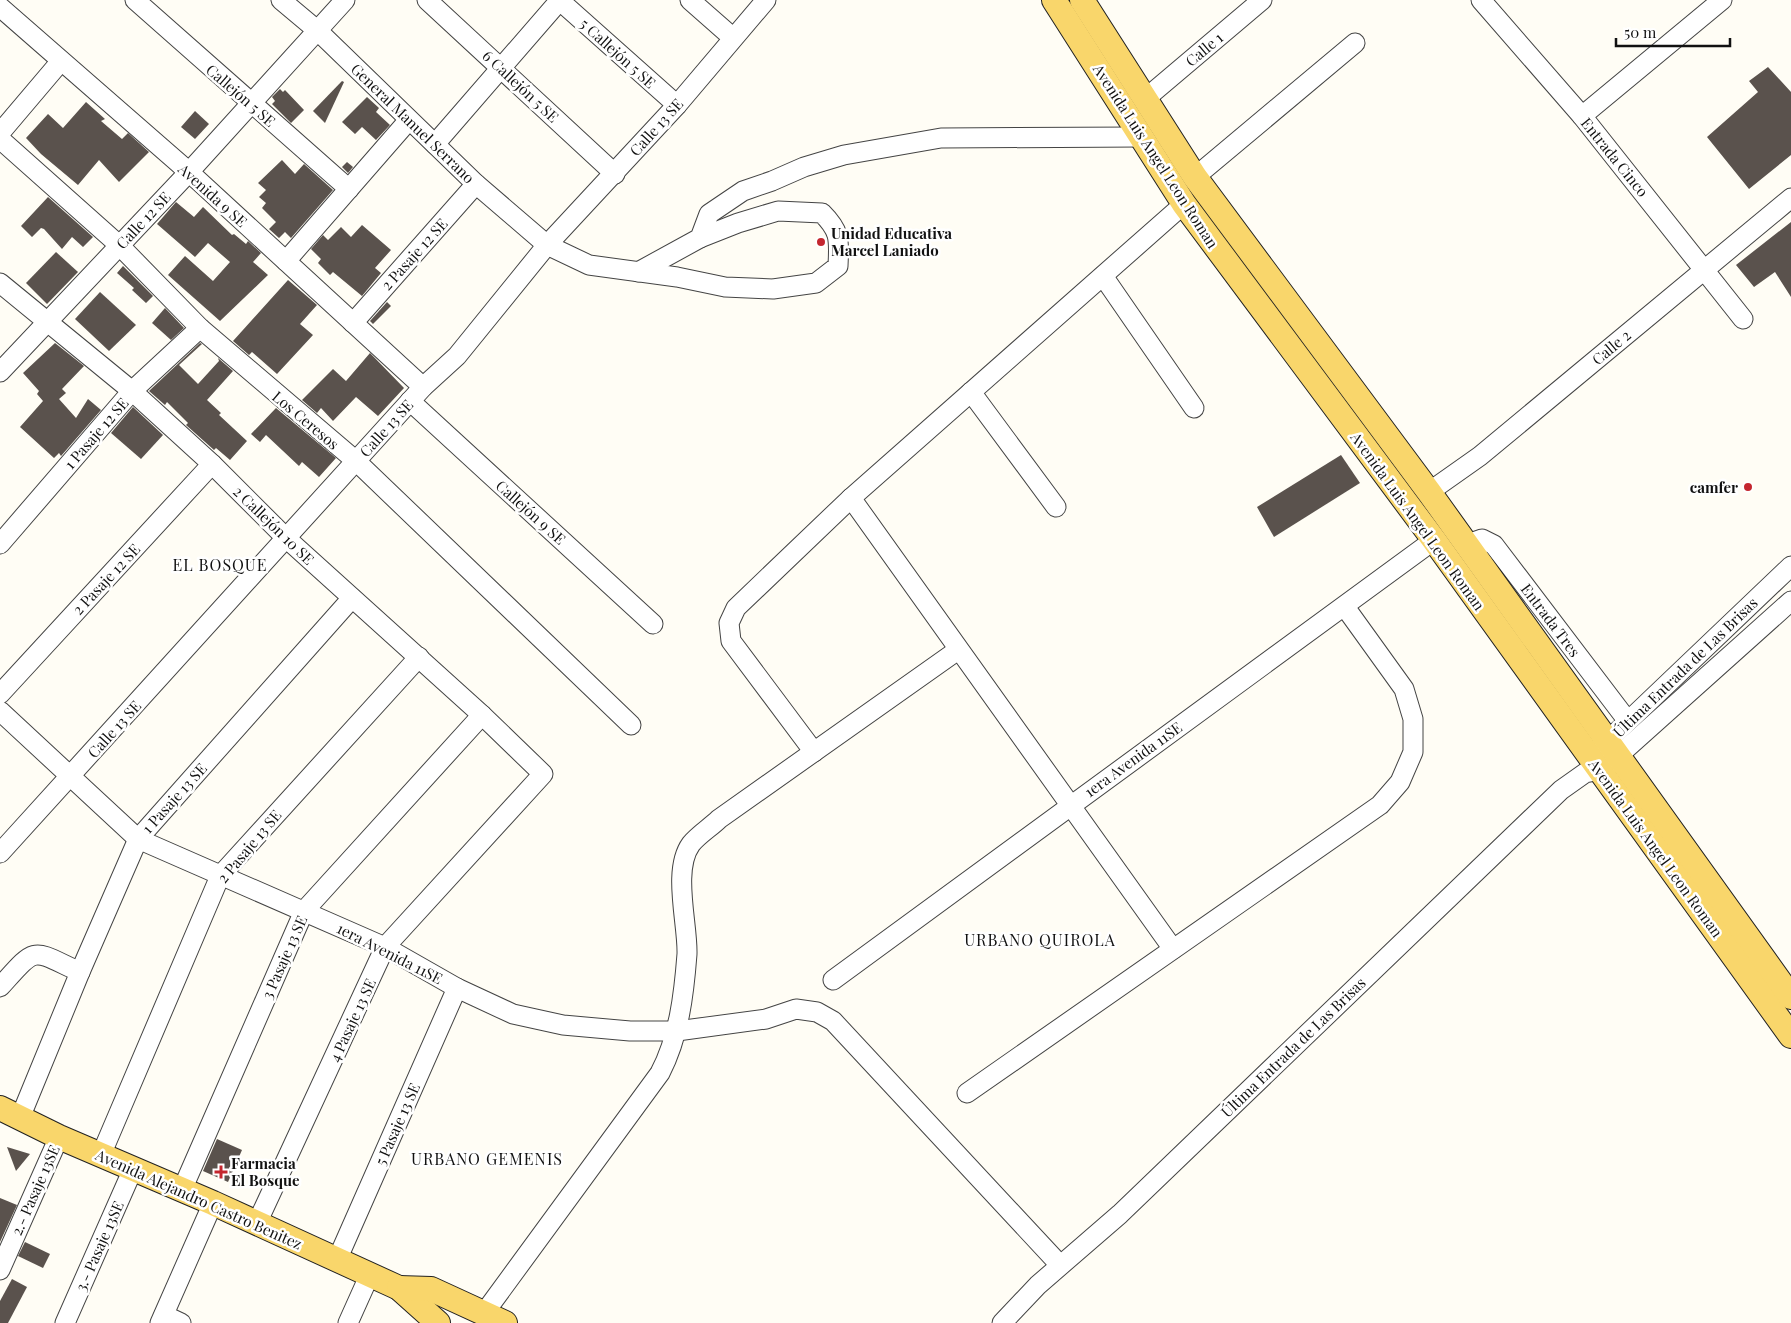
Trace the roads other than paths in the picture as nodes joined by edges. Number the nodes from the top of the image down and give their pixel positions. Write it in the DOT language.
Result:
graph roads {
  1 [pos="135,0"];
  2 [pos="281,0"];
  3 [pos="345,0"];
  4 [pos="427,0"];
  5 [pos="559,0"];
  6 [pos="690,0"];
  7 [pos="766,0"];
  8 [pos="1054,0"];
  9 [pos="1082,0"];
  10 [pos="1262,0"];
  11 [pos="1480,0"];
  12 [pos="1722,0"];
  13 [pos="0,7"];
  14 [pos="318,31"];
  15 [pos="732,37"];
  16 [pos="1355,43"];
  17 [pos="61,61"];
  18 [pos="502,68"];
  19 [pos="1145,99"];
  20 [pos="251,104"];
  21 [pos="676,105"];
  22 [pos="1582,116"];
  23 [pos="408,121"];
  24 [pos="0,133"];
  25 [pos="1141,137"];
  26 [pos="0,139"];
  27 [pos="435,144"];
  28 [pos="189,172"];
  29 [pos="615,174"];
  30 [pos="1195,177"];
  31 [pos="476,184"];
  32 [pos="349,189"];
  33 [pos="1791,198"];
  34 [pos="1184,204"];
  35 [pos="700,238"];
  36 [pos="119,245"];
  37 [pos="547,245"];
  38 [pos="286,261"];
  39 [pos="1706,269"];
  40 [pos="638,272"];
  41 [pos="1103,276"];
  42 [pos="0,283"];
  43 [pos="1743,319"];
  44 [pos="46,323"];
  45 [pos="353,323"];
  46 [pos="200,328"];
  47 [pos="2,366"];
  48 [pos="423,387"];
  49 [pos="132,391"];
  50 [pos="971,392"];
  51 [pos="410,401"];
  52 [pos="1194,408"];
  53 [pos="356,461"];
  54 [pos="212,464"];
  55 [pos="1428,492"];
  56 [pos="851,498"];
  57 [pos="1056,507"];
  58 [pos="286,538"];
  59 [pos="1434,540"];
  60 [pos="0,544"];
  61 [pos="1465,545"];
  62 [pos="1791,566"];
  63 [pos="352,598"];
  64 [pos="1791,601"];
  65 [pos="1345,607"];
  66 [pos="653,624"];
  67 [pos="958,650"];
  68 [pos="419,657"];
  69 [pos="0,694"];
  70 [pos="0,711"];
  71 [pos="482,714"];
  72 [pos="1628,720"];
  73 [pos="632,725"];
  74 [pos="814,752"];
  75 [pos="1600,760"];
  76 [pos="543,774"];
  77 [pos="71,776"];
  78 [pos="1070,804"];
  79 [pos="138,838"];
  80 [pos="0,852"];
  81 [pos="220,876"];
  82 [pos="304,911"];
  83 [pos="385,947"];
  84 [pos="1173,949"];
  85 [pos="80,972"];
  86 [pos="833,980"];
  87 [pos="0,987"];
  88 [pos="457,988"];
  89 [pos="1791,997"];
  90 [pos="677,1031"];
  91 [pos="1791,1036"];
  92 [pos="967,1093"];
  93 [pos="10,1113"];
  94 [pos="58,1137"];
  95 [pos="101,1155"];
  96 [pos="132,1169"];
  97 [pos="182,1190"];
  98 [pos="213,1203"];
  99 [pos="258,1223"];
  100 [pos="337,1260"];
  101 [pos="1060,1265"];
  102 [pos="0,1270"];
  103 [pos="370,1274"];
  104 [pos="399,1288"];
  105 [pos="495,1318"];
  106 [pos="162,1319"];
  107 [pos="65,1323"];
  108 [pos="181,1323"];
  109 [pos="348,1323"];
  110 [pos="438,1323"];
  111 [pos="1002,1323"];
  1 -- 20 [label="street, Callejón 5 SE"];
  2 -- 14 [label="street, General Manuel Serrano"];
  3 -- 14 [label="street, Calle 12 SE"];
  4 -- 18 [label="street, 6 Callejón 5 SE"];
  5 -- 18 [label="street"];
  5 -- 21 [label="street, 5 Callejón 5 SE"];
  6 -- 15 [label="street"];
  7 -- 15 [label="street, Calle 13 SE"];
  8 -- 25 [label="main road, Avenida Luis Angel Leon Roman"];
  9 -- 19 [label="main road, Avenida Luis Angel Leon Roman"];
  10 -- 19 [label="street, Calle 1"];
  11 -- 22 [label="street, Entrada Cinco"];
  12 -- 22 [label="street"];
  13 -- 17 [label="street, Avenida 9 SE"];
  14 -- 20 [label="street, Calle 12 SE"];
  14 -- 23 [label="street, General Manuel Serrano"];
  15 -- 21 [label="street, Calle 13 SE"];
  16 -- 30 [label="street"];
  17 -- 24 [label="street"];
  17 -- 28 [label="street, Avenida 9 SE"];
  18 -- 27 [label="street"];
  18 -- 29 [label="street, 6 Callejón 5 SE"];
  19 -- 30 [label="main road, Avenida Luis Angel Leon Roman"];
  20 -- 28 [label="street, Calle 12 SE"];
  20 -- 32 [label="street, Callejón 5 SE"];
  21 -- 29 [label="street, Calle 13 SE"];
  22 -- 39 [label="street, Entrada Cinco"];
  23 -- 27 [label="street, General Manuel Serrano"];
  23 -- 32 [label="street"];
  25 -- 34 [label="main road, Avenida Luis Angel Leon Roman"];
  25 -- 35 [label="street"];
  26 -- 36 [label="street, Los Ceresos"];
  27 -- 31 [label="street, General Manuel Serrano"];
  28 -- 36 [label="street, Calle 12 SE"];
  28 -- 38 [label="street, Avenida 9 SE"];
  29 -- 37 [label="street, Calle 13 SE"];
  30 -- 55 [label="main road, Avenida Luis Angel Leon Roman"];
  31 -- 37 [label="street, General Manuel Serrano"];
  31 -- 45 [label="street, 2 Pasaje 12 SE"];
  32 -- 38 [label="street"];
  33 -- 39 [label="street, Calle 2"];
  34 -- 41 [label="street"];
  34 -- 59 [label="main road, Avenida Luis Angel Leon Roman"];
  35 -- 40 [label="street"];
  35 -- 40 [label="street, General Manuel Serrano"];
  36 -- 44 [label="street, Calle 12 SE"];
  36 -- 46 [label="street, Los Ceresos"];
  37 -- 40 [label="street, General Manuel Serrano"];
  37 -- 48 [label="street, Calle 13 SE"];
  38 -- 45 [label="street, Avenida 9 SE"];
  39 -- 43 [label="street, Entrada Cinco"];
  39 -- 55 [label="street, Calle 2"];
  41 -- 50 [label="street"];
  41 -- 52 [label="street"];
  42 -- 44 [label="street, 2 Callejón 10 SE"];
  44 -- 47 [label="street, Calle 12 SE"];
  44 -- 49 [label="street, 2 Callejón 10 SE"];
  45 -- 48 [label="street, Avenida 9 SE"];
  46 -- 49 [label="street, 1 Pasaje 12 SE"];
  46 -- 53 [label="street, Los Ceresos"];
  48 -- 51 [label="street, Calle 13 SE"];
  49 -- 54 [label="street, 2 Callejón 10 SE"];
  49 -- 60 [label="street, 1 Pasaje 12 SE"];
  50 -- 56 [label="street"];
  50 -- 57 [label="street"];
  51 -- 53 [label="street, Calle 13 SE"];
  51 -- 66 [label="street, Callejón 9 SE"];
  53 -- 58 [label="street, Calle 13 SE"];
  53 -- 73 [label="street, Los Ceresos"];
  54 -- 58 [label="street, 2 Callejón 10 SE"];
  54 -- 69 [label="street, 2 Pasaje 12 SE"];
  55 -- 61 [label="main road, Avenida Luis Angel Leon Roman"];
  56 -- 67 [label="street"];
  56 -- 74 [label="street"];
  58 -- 63 [label="street, 2 Callejón 10 SE"];
  58 -- 77 [label="street, Calle 13 SE"];
  59 -- 65 [label="street, 1era Avenida 11SE"];
  59 -- 75 [label="main road, Avenida Luis Angel Leon Roman"];
  61 -- 72 [label="street, Entrada Tres"];
  61 -- 75 [label="main road, Avenida Luis Angel Leon Roman"];
  62 -- 72 [label="street, Última Entrada de Las Brisas"];
  63 -- 68 [label="street, 2 Callejón 10 SE"];
  63 -- 79 [label="street, 1 Pasaje 13 SE"];
  64 -- 75 [label="street, Última Entrada de Las Brisas"];
  65 -- 78 [label="street, 1era Avenida 11SE"];
  65 -- 84 [label="street"];
  67 -- 74 [label="street"];
  67 -- 78 [label="street"];
  68 -- 71 [label="street, 2 Callejón 10 SE"];
  68 -- 81 [label="street, 2 Pasaje 13 SE"];
  70 -- 77 [label="street, 1era Avenida 11SE"];
  71 -- 76 [label="street, 2 Callejón 10 SE"];
  71 -- 82 [label="street, 3 Pasaje 13 SE"];
  72 -- 75 [label="street, Última Entrada de Las Brisas"];
  74 -- 90 [label="street"];
  75 -- 89 [label="main road, Avenida Luis Angel Leon Roman"];
  75 -- 91 [label="main road, Avenida Luis Angel Leon Roman"];
  75 -- 101 [label="street, Última Entrada de Las Brisas"];
  76 -- 83 [label="street, 4 Pasaje 13 SE"];
  77 -- 79 [label="street, 1era Avenida 11SE"];
  77 -- 80 [label="street, Calle 13 SE"];
  78 -- 84 [label="street"];
  78 -- 86 [label="street, 1era Avenida 11SE"];
  79 -- 81 [label="street, 1era Avenida 11SE"];
  79 -- 85 [label="street, 1 Pasaje 13 SE"];
  81 -- 82 [label="street, 1era Avenida 11SE"];
  81 -- 95 [label="street, 2 Pasaje 13 SE"];
  82 -- 83 [label="street, 1era Avenida 11SE"];
  82 -- 97 [label="street, 3 Pasaje 13 SE"];
  83 -- 88 [label="street, 1era Avenida 11SE"];
  83 -- 99 [label="street, 4 Pasaje 13 SE"];
  84 -- 92 [label="street"];
  85 -- 87 [label="street"];
  85 -- 93 [label="street, 1 Pasaje 13 SE"];
  88 -- 90 [label="street, 1era Avenida 11SE"];
  88 -- 100 [label="street, 5 Pasaje 13 SE"];
  90 -- 101 [label="street, 1era Avenida 11SE"];
  90 -- 105 [label="street"];
  93 -- 94 [label="main road, Avenida Alejandro Castro Benitez"];
  94 -- 95 [label="main road, Avenida Alejandro Castro Benitez"];
  94 -- 102 [label="street, 2.- Pasaje 13SE"];
  95 -- 96 [label="main road, Avenida Alejandro Castro Benitez"];
  96 -- 97 [label="main road, Avenida Alejandro Castro Benitez"];
  96 -- 107 [label="street, 3.- Pasaje 13SE"];
  97 -- 98 [label="main road, Avenida Alejandro Castro Benitez"];
  98 -- 99 [label="main road, Avenida Alejandro Castro Benitez"];
  98 -- 106 [label="street"];
  99 -- 100 [label="main road, Avenida Alejandro Castro Benitez"];
  100 -- 103 [label="main road, Avenida Alejandro Castro Benitez"];
  101 -- 111 [label="street, Última Entrada de Las Brisas"];
  103 -- 104 [label="main road, Avenida Alejandro Castro Benitez"];
  103 -- 109 [label="street"];
  104 -- 105 [label="main road, Avenida Alejandro Castro Benitez"];
  104 -- 110 [label="main road, Avenida Alejandro Castro Benitez"];
  106 -- 108 [label="street"];
}
